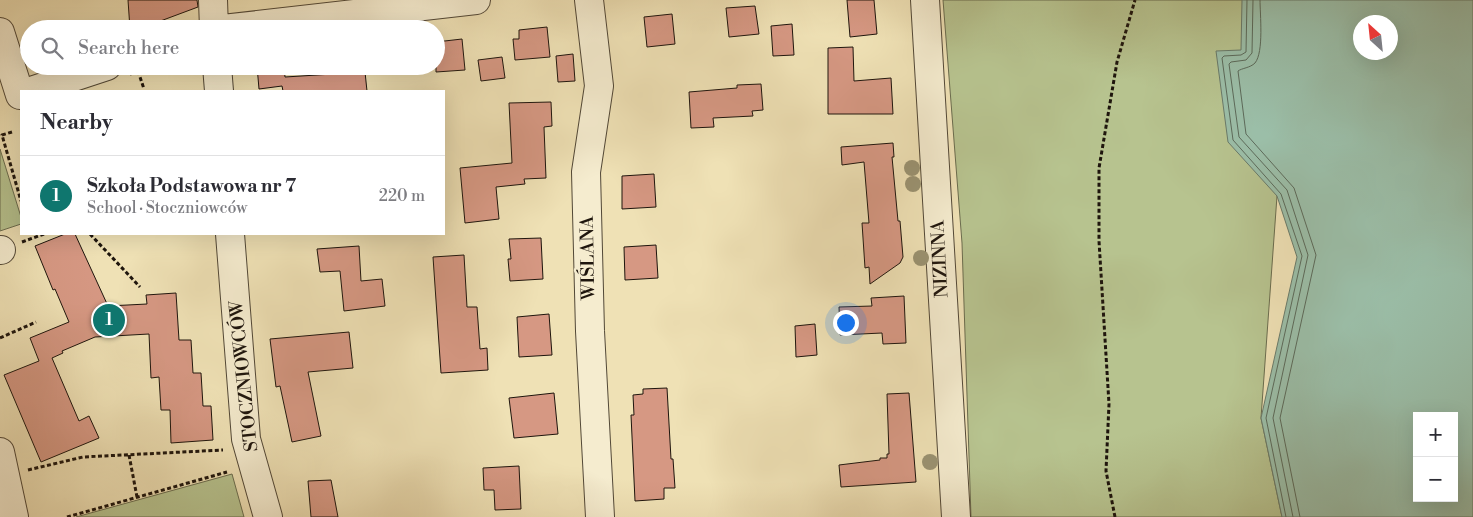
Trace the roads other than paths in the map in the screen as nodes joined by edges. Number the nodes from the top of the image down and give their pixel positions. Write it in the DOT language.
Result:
graph roads {
  1 [pos="212,0"];
  2 [pos="476,0"];
  3 [pos="589,0"];
  4 [pos="925,0"];
  5 [pos="213,20"];
  6 [pos="302,20"];
  7 [pos="0,32"];
  8 [pos="80,75"];
  9 [pos="218,75"];
  10 [pos="36,90"];
  11 [pos="219,90"];
  12 [pos="18,96"];
  13 [pos="230,235"];
  14 [pos="2,468"];
  15 [pos="14,517"];
  16 [pos="268,517"];
  17 [pos="600,517"];
  18 [pos="956,517"];
  1 -- 5 [label="street"];
  2 -- 6 [label="street"];
  3 -- 17 [label="street, WIŚLANA"];
  4 -- 18 [label="street, NIZINNA"];
  7 -- 12 [label="street"];
  8 -- 10 [label="street"];
  9 -- 11 [label="street"];
  13 -- 16 [label="street, STOCZNIOWCÓW"];
  14 -- 15 [label="street"];
}
